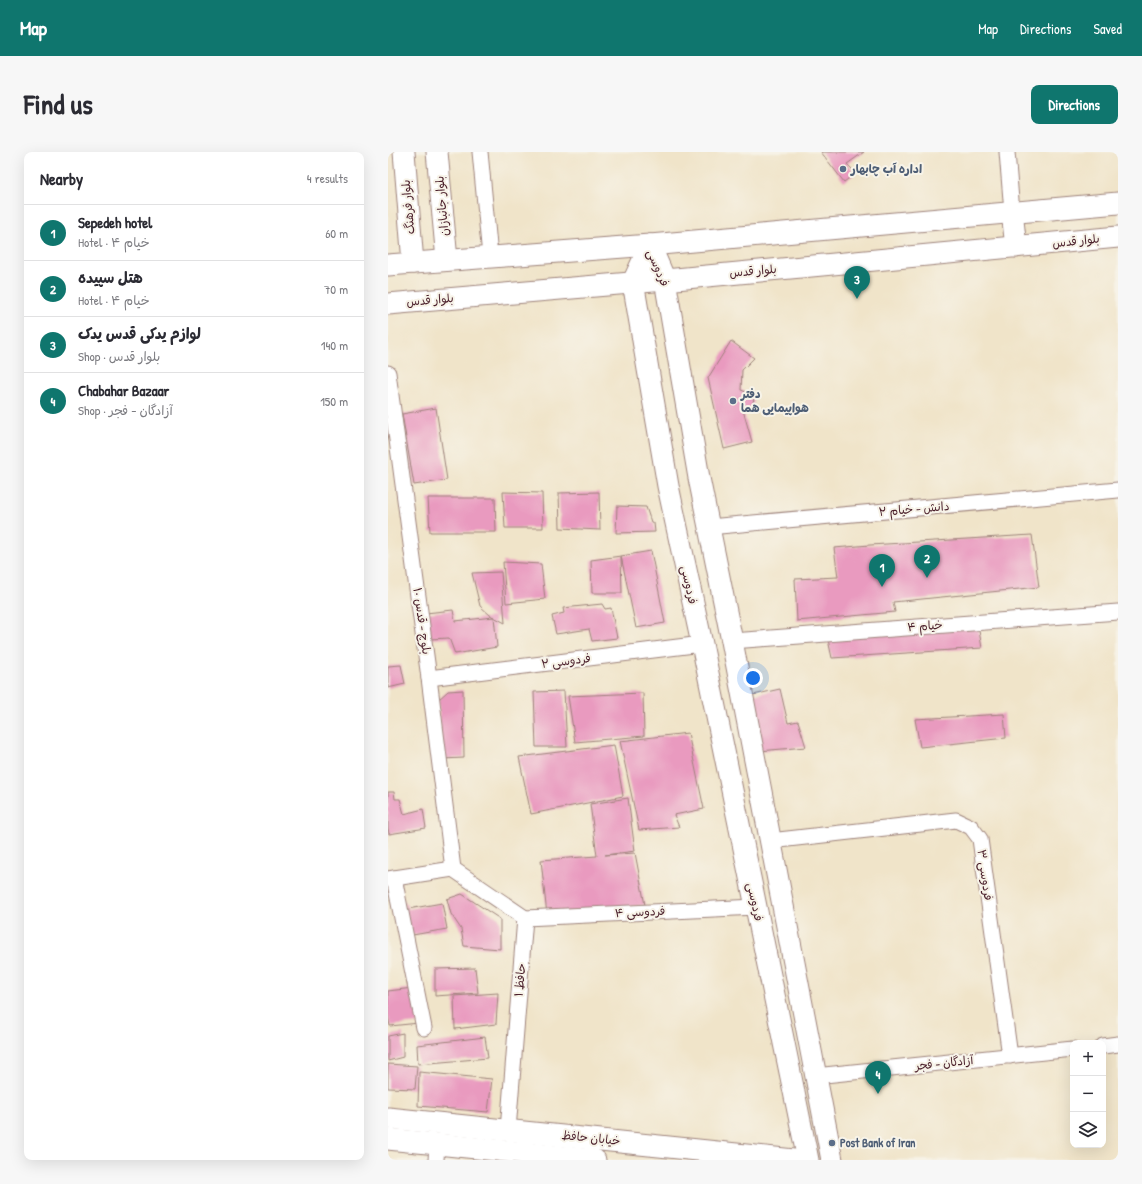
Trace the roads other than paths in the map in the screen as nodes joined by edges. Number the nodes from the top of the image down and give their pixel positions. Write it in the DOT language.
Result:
graph roads {
  1 [pos="404,152"];
  2 [pos="437,152"];
  3 [pos="480,152"];
  4 [pos="1007,152"];
  5 [pos="1118,203"];
  6 [pos="1012,212"];
  7 [pos="1118,237"];
  8 [pos="650,244"];
  9 [pos="1016,247"];
  10 [pos="490,256"];
  11 [pos="447,260"];
  12 [pos="413,263"];
  13 [pos="388,265"];
  14 [pos="665,280"];
  15 [pos="633,282"];
  16 [pos="388,304"];
  17 [pos="388,373"];
  18 [pos="1118,490"];
  19 [pos="709,527"];
  20 [pos="1118,612"];
  21 [pos="732,641"];
  22 [pos="702,644"];
  23 [pos="429,678"];
  24 [pos="770,841"];
  25 [pos="453,869"];
  26 [pos="391,879"];
  27 [pos="756,907"];
  28 [pos="525,918"];
  29 [pos="424,1028"];
  30 [pos="1118,1044"];
  31 [pos="1106,1046"];
  32 [pos="1070,1049"];
  33 [pos="1010,1056"];
  34 [pos="815,1076"];
  35 [pos="388,1118"];
  36 [pos="508,1130"];
  37 [pos="388,1139"];
  38 [pos="436,1152"];
  39 [pos="595,1160"];
  40 [pos="794,1160"];
  41 [pos="808,1160"];
  42 [pos="832,1160"];
  1 -- 12 [label="main road, بلوار فرهنگ"];
  2 -- 11 [label="main road, بلوار جانبازان"];
  3 -- 10 [label="street"];
  4 -- 6 [label="street"];
  5 -- 6 [label="main road"];
  6 -- 8 [label="main road"];
  6 -- 9 [label="main road"];
  7 -- 9 [label="main road, بلوار قدس"];
  8 -- 10 [label="main road"];
  8 -- 14 [label="main road, فردوسی"];
  8 -- 15 [label="main road, فردوسی"];
  9 -- 14 [label="main road, بلوار قدس"];
  10 -- 11 [label="main road"];
  11 -- 12 [label="main road"];
  12 -- 13 [label="main road"];
  14 -- 15 [label="main road, بلوار قدس"];
  14 -- 19 [label="main road, فردوسی"];
  15 -- 16 [label="main road, بلوار قدس"];
  15 -- 22 [label="main road, فردوسی"];
  17 -- 23 [label="street, بلوچ - قدس ۱۰"];
  18 -- 19 [label="street, دانش - خیام ۲"];
  19 -- 21 [label="main road, فردوسی"];
  20 -- 21 [label="street, خیام ۴"];
  21 -- 24 [label="main road, فردوسی"];
  22 -- 23 [label="street, فردوسی ۲"];
  22 -- 27 [label="main road, فردوسی"];
  23 -- 25 [label="street, بلوچ - قدس ۱۰"];
  24 -- 33 [label="street, فردوسی ۳"];
  24 -- 34 [label="main road, فردوسی"];
  25 -- 26 [label="street"];
  25 -- 28 [label="street"];
  26 -- 29 [label="street"];
  27 -- 28 [label="street, فردوسی ۴"];
  27 -- 41 [label="main road, فردوسی"];
  28 -- 36 [label="street, حافظ ۱"];
  30 -- 31 [label="street"];
  32 -- 33 [label="street, آزادگان - فجر"];
  33 -- 34 [label="street, آزادگان - فجر"];
  34 -- 42 [label="main road, فردوسی"];
  35 -- 36 [label="main road, خیابان حافظ"];
  36 -- 40 [label="main road, خیابان حافظ"];
  37 -- 38 [label="main road, خیابان حافظ"];
  38 -- 39 [label="main road, خیابان حافظ"];
}
